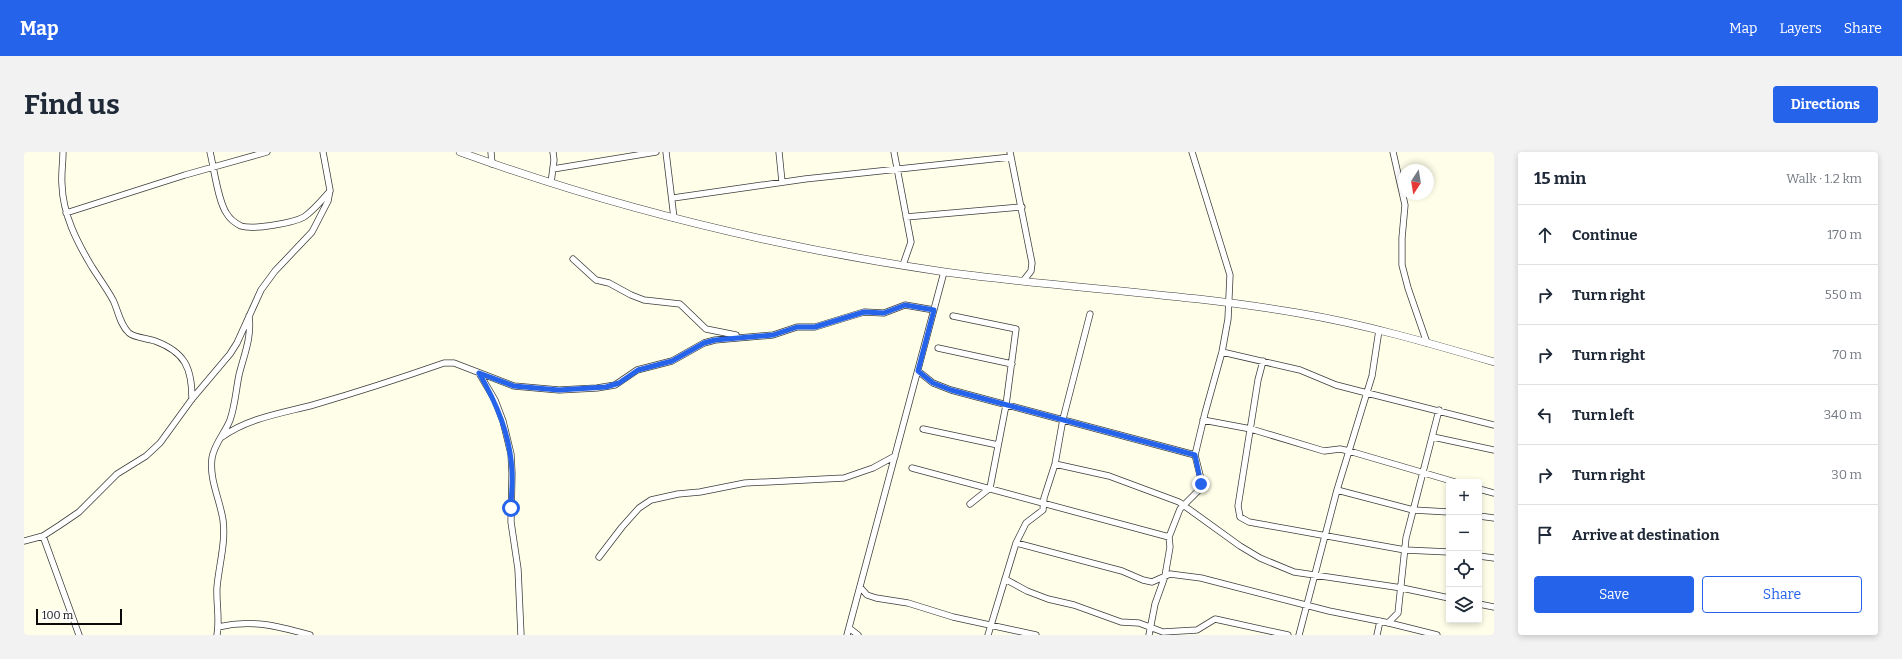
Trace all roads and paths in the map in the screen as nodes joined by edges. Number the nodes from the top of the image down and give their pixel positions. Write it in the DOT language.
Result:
graph roads {
  1 [pos="64,152"];
  2 [pos="210,152"];
  3 [pos="267,152"];
  4 [pos="323,152"];
  5 [pos="460,152"];
  6 [pos="491,152"];
  7 [pos="552,152"];
  8 [pos="656,152"];
  9 [pos="666,152"];
  10 [pos="779,152"];
  11 [pos="894,152"];
  12 [pos="1192,152"];
  13 [pos="1393,152"];
  14 [pos="1010,154"];
  15 [pos="492,164"];
  16 [pos="214,166"];
  17 [pos="553,170"];
  18 [pos="896,170"];
  19 [pos="782,182"];
  20 [pos="552,183"];
  21 [pos="330,190"];
  22 [pos="673,198"];
  23 [pos="1022,207"];
  24 [pos="66,213"];
  25 [pos="906,217"];
  26 [pos="674,218"];
  27 [pos="573,259"];
  28 [pos="903,265"];
  29 [pos="944,272"];
  30 [pos="1024,280"];
  31 [pos="1230,302"];
  32 [pos="934,310"];
  33 [pos="1090,314"];
  34 [pos="249,316"];
  35 [pos="953,316"];
  36 [pos="1379,330"];
  37 [pos="743,337"];
  38 [pos="1427,343"];
  39 [pos="938,348"];
  40 [pos="1222,352"];
  41 [pos="1263,361"];
  42 [pos="1494,362"];
  43 [pos="1012,364"];
  44 [pos="918,371"];
  45 [pos="479,373"];
  46 [pos="1367,393"];
  47 [pos="192,399"];
  48 [pos="1006,405"];
  49 [pos="1439,410"];
  50 [pos="1063,419"];
  51 [pos="1203,420"];
  52 [pos="1494,425"];
  53 [pos="922,429"];
  54 [pos="1251,429"];
  55 [pos="222,437"];
  56 [pos="1433,438"];
  57 [pos="998,445"];
  58 [pos="1494,450"];
  59 [pos="1349,451"];
  60 [pos="1195,455"];
  61 [pos="895,456"];
  62 [pos="1056,464"];
  63 [pos="912,468"];
  64 [pos="1422,473"];
  65 [pos="1446,480"];
  66 [pos="989,488"];
  67 [pos="1337,490"];
  68 [pos="1482,490"];
  69 [pos="1494,493"];
  70 [pos="1044,503"];
  71 [pos="970,504"];
  72 [pos="1184,504"];
  73 [pos="1413,510"];
  74 [pos="1446,512"];
  75 [pos="1482,516"];
  76 [pos="1494,518"];
  77 [pos="43,536"];
  78 [pos="1324,536"];
  79 [pos="1169,537"];
  80 [pos="24,541"];
  81 [pos="1016,543"];
  82 [pos="1405,550"];
  83 [pos="1446,552"];
  84 [pos="1482,556"];
  85 [pos="599,557"];
  86 [pos="1494,558"];
  87 [pos="1314,575"];
  88 [pos="1164,576"];
  89 [pos="1005,579"];
  90 [pos="860,587"];
  91 [pos="1400,588"];
  92 [pos="1446,597"];
  93 [pos="1307,605"];
  94 [pos="1482,605"];
  95 [pos="1494,607"];
  96 [pos="1380,621"];
  97 [pos="1388,623"];
  98 [pos="991,626"];
  99 [pos="218,627"];
  100 [pos="1151,627"];
  101 [pos="849,628"];
  102 [pos="79,635"];
  103 [pos="217,635"];
  104 [pos="310,635"];
  105 [pos="521,635"];
  106 [pos="847,635"];
  107 [pos="858,635"];
  108 [pos="988,635"];
  109 [pos="1036,635"];
  110 [pos="1149,635"];
  111 [pos="1288,635"];
  112 [pos="1299,635"];
  113 [pos="1377,635"];
  114 [pos="1437,635"];
  1 -- 24 [label="street"];
  2 -- 16 [label="street"];
  3 -- 16 [label="street"];
  4 -- 21 [label="street"];
  5 -- 15 [label="street"];
  6 -- 15 [label="street"];
  7 -- 17 [label="street"];
  8 -- 17 [label="street"];
  9 -- 22 [label="street"];
  10 -- 19 [label="street"];
  11 -- 18 [label="street"];
  12 -- 31 [label="street"];
  13 -- 38 [label="street"];
  14 -- 18 [label="street"];
  14 -- 23 [label="street"];
  15 -- 20 [label="street"];
  16 -- 21 [label="street"];
  16 -- 24 [label="street"];
  17 -- 20 [label="street"];
  18 -- 19 [label="street"];
  18 -- 25 [label="street"];
  19 -- 22 [label="street"];
  20 -- 26 [label="street"];
  21 -- 34 [label="street"];
  22 -- 26 [label="street"];
  23 -- 25 [label="street"];
  23 -- 30 [label="street"];
  24 -- 47 [label="street"];
  25 -- 28 [label="street"];
  26 -- 28 [label="street"];
  27 -- 37 [label="street"];
  28 -- 29 [label="street"];
  29 -- 30 [label="street"];
  29 -- 32 [label="street"];
  30 -- 31 [label="street"];
  31 -- 36 [label="street"];
  31 -- 40 [label="street"];
  32 -- 37 [label="street"];
  32 -- 44 [label="street"];
  33 -- 50 [label="street"];
  34 -- 47 [label="street"];
  34 -- 55 [label="street"];
  35 -- 43 [label="street"];
  36 -- 38 [label="street"];
  36 -- 46 [label="street"];
  37 -- 45 [label="street"];
  38 -- 42 [label="street"];
  39 -- 43 [label="street"];
  40 -- 41 [label="street"];
  40 -- 51 [label="street"];
  41 -- 46 [label="street"];
  41 -- 54 [label="street"];
  43 -- 48 [label="street"];
  44 -- 48 [label="street"];
  44 -- 61 [label="street"];
  45 -- 55 [label="street"];
  45 -- 105 [label="street"];
  46 -- 49 [label="street"];
  46 -- 59 [label="street"];
  47 -- 77 [label="street"];
  48 -- 50 [label="street"];
  48 -- 57 [label="street"];
  49 -- 52 [label="street"];
  49 -- 56 [label="street"];
  50 -- 60 [label="street"];
  50 -- 62 [label="street"];
  51 -- 54 [label="street"];
  51 -- 60 [label="street"];
  53 -- 57 [label="street"];
  54 -- 59 [label="street"];
  54 -- 78 [label="street"];
  55 -- 99 [label="street"];
  56 -- 58 [label="street"];
  56 -- 64 [label="street"];
  57 -- 66 [label="street"];
  59 -- 64 [label="street"];
  59 -- 67 [label="street"];
  60 -- 72 [label="street"];
  61 -- 85 [label="street"];
  61 -- 90 [label="street"];
  62 -- 70 [label="street"];
  62 -- 72 [label="street"];
  63 -- 66 [label="street"];
  64 -- 65 [label="street"];
  64 -- 73 [label="street"];
  66 -- 70 [label="street"];
  66 -- 71 [label="street"];
  67 -- 73 [label="street"];
  67 -- 78 [label="street"];
  68 -- 69 [label="street"];
  70 -- 79 [label="street"];
  70 -- 81 [label="street"];
  72 -- 79 [label="street"];
  72 -- 87 [label="street"];
  73 -- 74 [label="street"];
  73 -- 82 [label="street"];
  75 -- 76 [label="street"];
  77 -- 80 [label="street"];
  77 -- 102 [label="street"];
  78 -- 82 [label="street"];
  78 -- 87 [label="street"];
  79 -- 88 [label="street"];
  81 -- 88 [label="street"];
  81 -- 89 [label="street"];
  82 -- 83 [label="street"];
  82 -- 91 [label="street"];
  84 -- 86 [label="street"];
  87 -- 91 [label="street"];
  87 -- 93 [label="street"];
  88 -- 93 [label="street"];
  88 -- 100 [label="street"];
  89 -- 98 [label="street"];
  89 -- 100 [label="street"];
  90 -- 98 [label="street"];
  90 -- 101 [label="street"];
  91 -- 92 [label="street"];
  91 -- 97 [label="street"];
  93 -- 96 [label="street"];
  93 -- 112 [label="street"];
  94 -- 95 [label="street"];
  96 -- 97 [label="street"];
  96 -- 113 [label="street"];
  97 -- 114 [label="street"];
  98 -- 108 [label="street"];
  98 -- 109 [label="street"];
  99 -- 103 [label="street"];
  99 -- 104 [label="street"];
  100 -- 110 [label="street"];
  100 -- 111 [label="street"];
  101 -- 106 [label="street"];
  101 -- 107 [label="street"];
}
